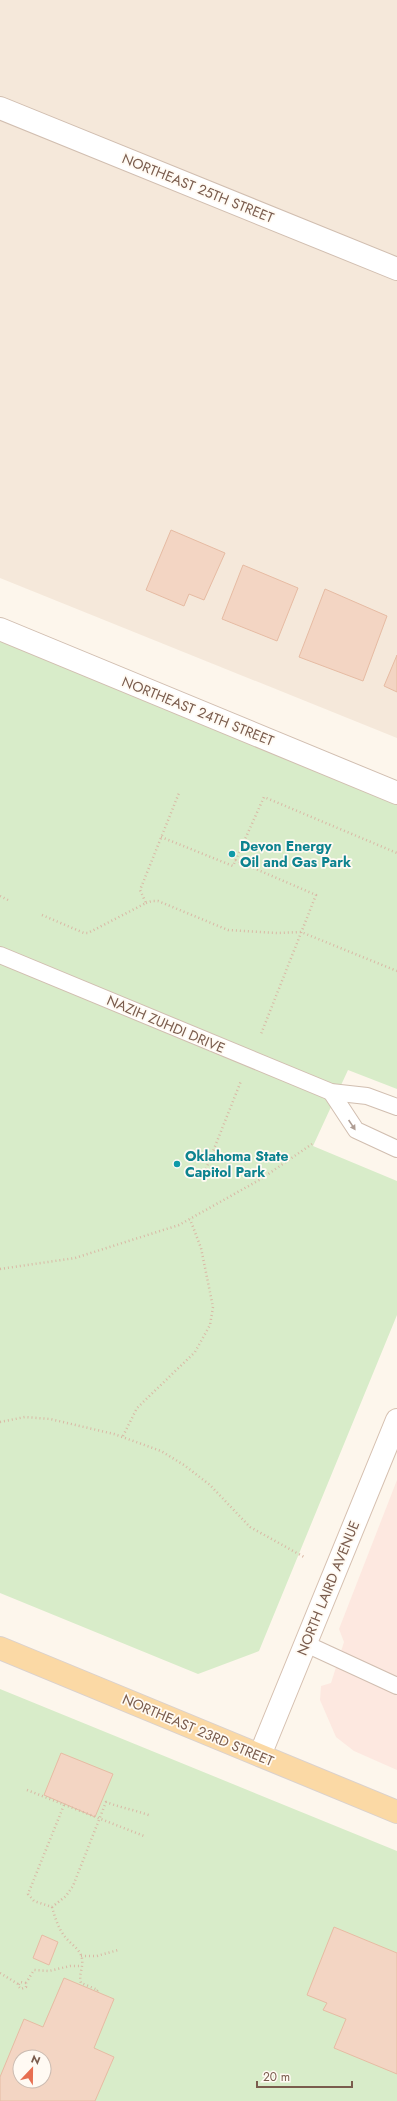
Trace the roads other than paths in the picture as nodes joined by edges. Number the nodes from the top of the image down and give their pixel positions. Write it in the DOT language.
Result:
graph roads {
  1 [pos="0,108"];
  2 [pos="397,269"];
  3 [pos="0,630"];
  4 [pos="397,793"];
  5 [pos="0,955"];
  6 [pos="331,1092"];
  7 [pos="397,1107"];
  8 [pos="397,1149"];
  9 [pos="397,1420"];
  10 [pos="306,1644"];
  11 [pos="0,1648"];
  12 [pos="397,1686"];
  13 [pos="260,1755"];
  14 [pos="397,1812"];
  1 -- 2 [label="street, NORTHEAST 25TH STREET"];
  3 -- 4 [label="street, NORTHEAST 24TH STREET"];
  5 -- 6 [label="lane, NAZIH ZUHDI DRIVE"];
  6 -- 7 [label="lane, NAZIH ZUHDI DRIVE"];
  6 -- 8 [label="lane, one-way"];
  9 -- 10 [label="street, NORTH LAIRD AVENUE"];
  10 -- 12 [label="lane"];
  10 -- 13 [label="street, NORTH LAIRD AVENUE"];
  11 -- 13 [label="main road, NORTHEAST 23RD STREET"];
  13 -- 14 [label="main road, NORTHEAST 23RD STREET"];
}
